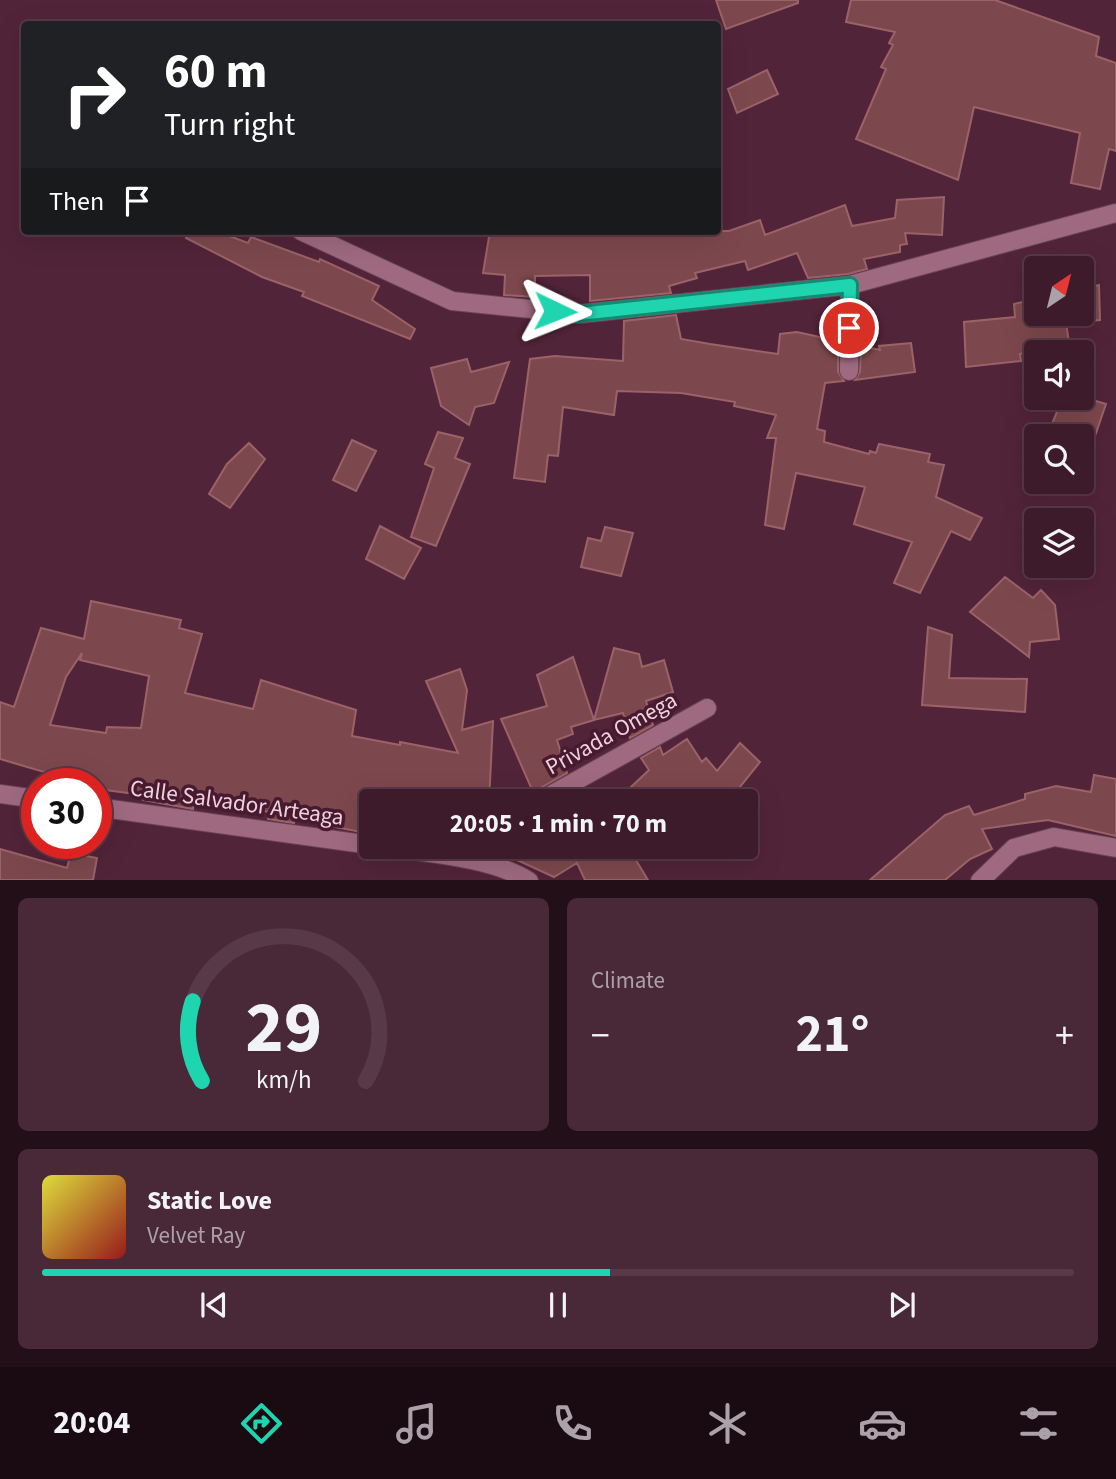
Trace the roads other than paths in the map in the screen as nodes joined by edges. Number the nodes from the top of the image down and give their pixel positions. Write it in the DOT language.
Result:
graph roads {
  1 [pos="1116,213"];
  2 [pos="311,235"];
  3 [pos="850,285"];
  4 [pos="849,371"];
  5 [pos="707,708"];
  6 [pos="561,789"];
  7 [pos="0,794"];
  8 [pos="21,797"];
  9 [pos="112,809"];
  10 [pos="359,843"];
  11 [pos="1116,848"];
  12 [pos="473,859"];
  13 [pos="529,880"];
  14 [pos="980,880"];
  1 -- 3 [label="street"];
  2 -- 3 [label="street"];
  3 -- 4 [label="street"];
  5 -- 6 [label="street, Privada Omega"];
  7 -- 8 [label="street"];
  9 -- 10 [label="street, Calle Salvador Arteaga"];
  11 -- 14 [label="street"];
  12 -- 13 [label="street"];
}
